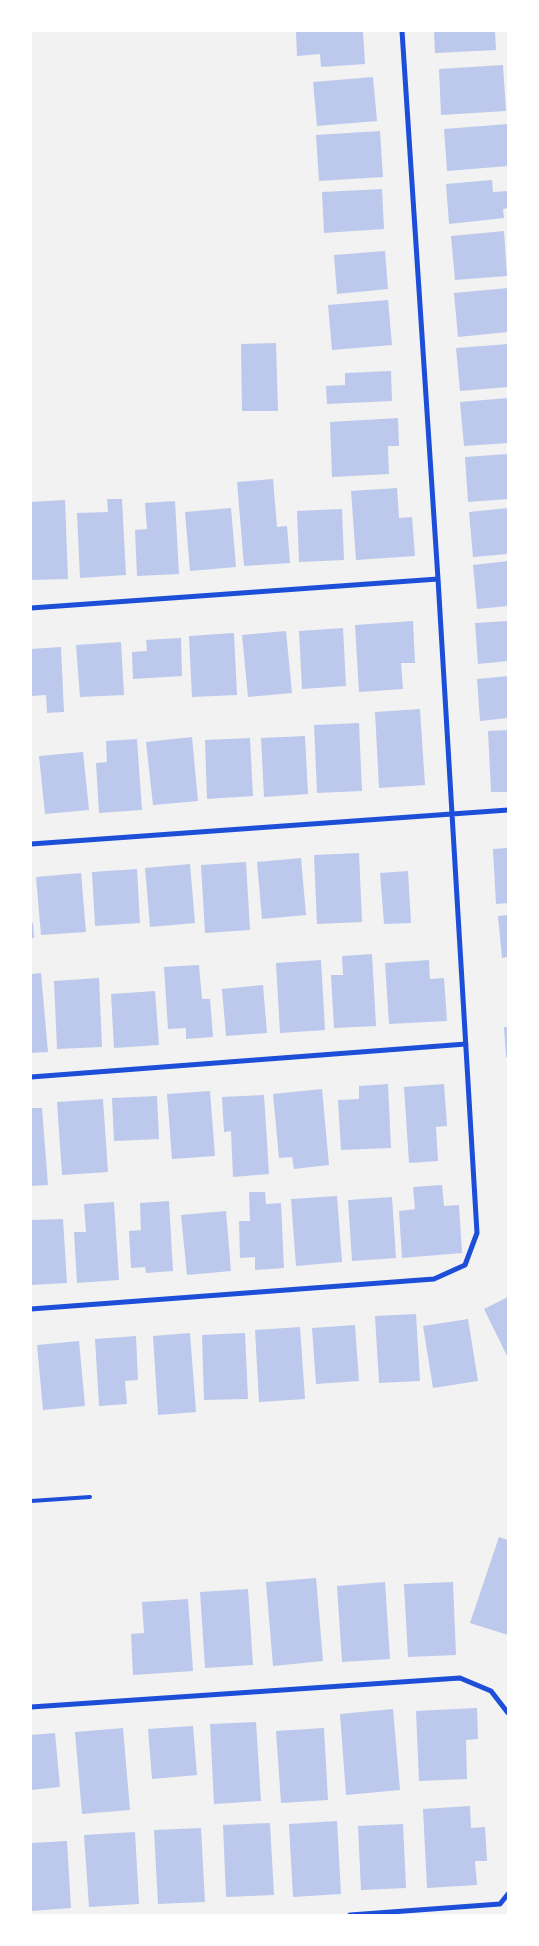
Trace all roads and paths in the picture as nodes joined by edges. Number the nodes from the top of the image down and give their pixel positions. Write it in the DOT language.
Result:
graph roads {
  1 [pos="402,31"];
  2 [pos="438,579"];
  3 [pos="31,608"];
  4 [pos="508,810"];
  5 [pos="453,814"];
  6 [pos="31,844"];
  7 [pos="466,1044"];
  8 [pos="31,1077"];
  9 [pos="31,1309"];
  10 [pos="90,1497"];
  11 [pos="31,1501"];
  12 [pos="31,1707"];
  13 [pos="508,1713"];
  14 [pos="508,1894"];
  15 [pos="350,1915"];
  1 -- 2 [label="street"];
  2 -- 3 [label="street"];
  2 -- 5 [label="street"];
  4 -- 5 [label="street"];
  5 -- 6 [label="street"];
  5 -- 7 [label="street"];
  7 -- 8 [label="street"];
  7 -- 9 [label="street"];
  10 -- 11 [label="lane"];
  12 -- 13 [label="street"];
  14 -- 15 [label="street"];
}
